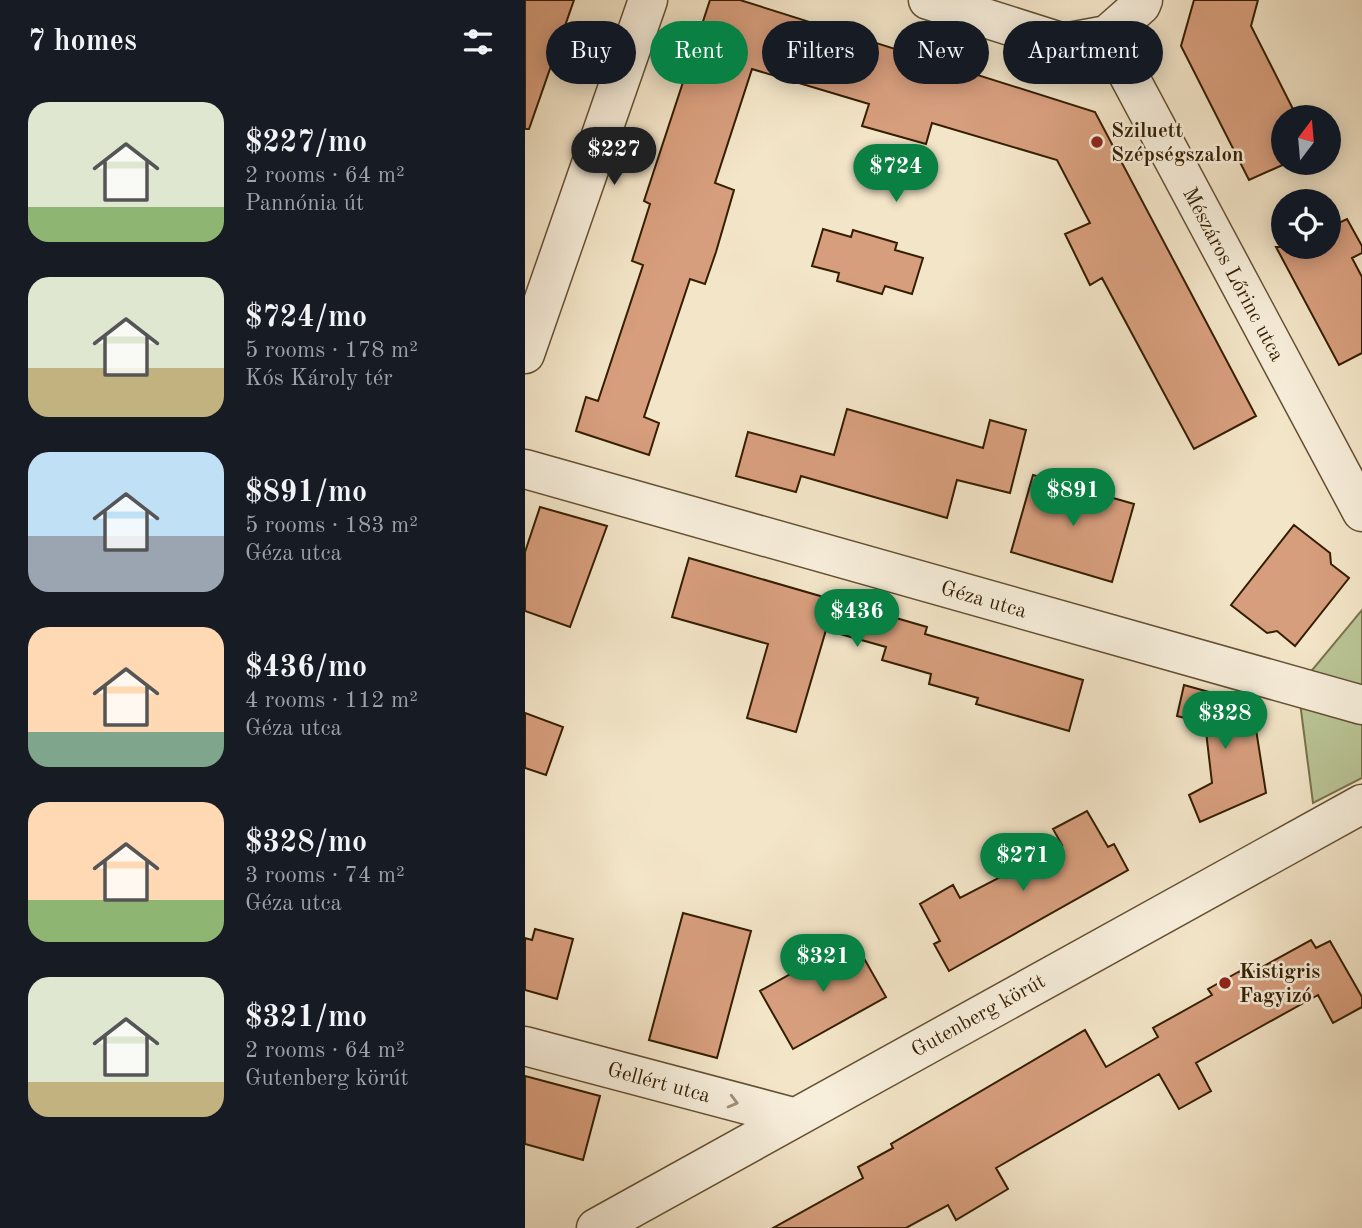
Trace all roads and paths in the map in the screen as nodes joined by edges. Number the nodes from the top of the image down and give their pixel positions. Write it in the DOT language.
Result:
graph roads {
  1 [pos="648,0"];
  2 [pos="928,0"];
  3 [pos="1143,0"];
  4 [pos="1123,21"];
  5 [pos="1003,24"];
  6 [pos="1133,84"];
  7 [pos="525,354"];
  8 [pos="525,469"];
  9 [pos="1362,512"];
  10 [pos="1362,705"];
  11 [pos="1362,804"];
  12 [pos="525,1046"];
  13 [pos="793,1118"];
  14 [pos="596,1228"];
  1 -- 7 [label="street"];
  2 -- 5 [label="street"];
  3 -- 4 [label="street"];
  6 -- 9 [label="street, Mészáros Lőrinc utca"];
  8 -- 10 [label="street, Géza utca"];
  11 -- 13 [label="street, Gutenberg körút"];
  12 -- 13 [label="street, Gellért utca, one-way"];
  13 -- 14 [label="street, Gutenberg körút"];
}
